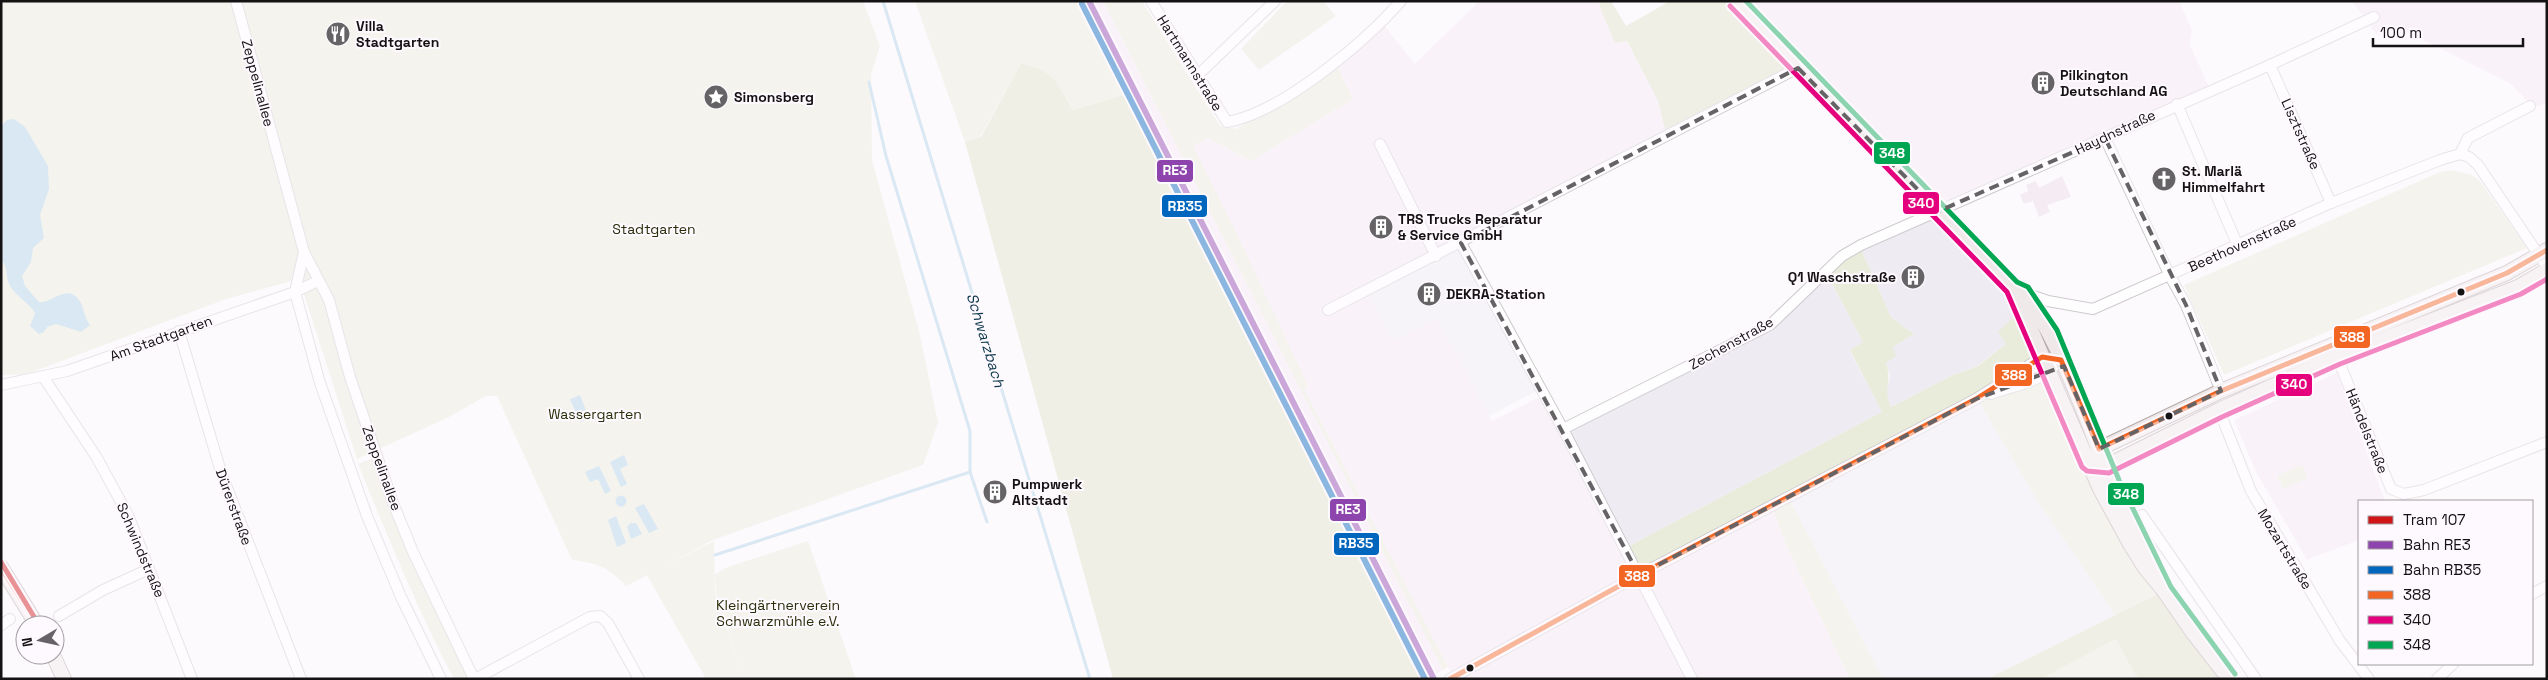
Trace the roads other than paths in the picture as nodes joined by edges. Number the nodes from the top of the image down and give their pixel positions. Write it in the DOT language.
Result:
graph roads {
  1 [pos="236,1"];
  2 [pos="1151,1"];
  3 [pos="1275,1"];
  4 [pos="1401,1"];
  5 [pos="1735,1"];
  6 [pos="2374,17"];
  7 [pos="2270,65"];
  8 [pos="1798,68"];
  9 [pos="1198,75"];
  10 [pos="2177,104"];
  11 [pos="2530,106"];
  12 [pos="2105,138"];
  13 [pos="1380,144"];
  14 [pos="2460,154"];
  15 [pos="2331,203"];
  16 [pos="1939,211"];
  17 [pos="1461,243"];
  18 [pos="2238,246"];
  19 [pos="304,252"];
  20 [pos="2543,252"];
  21 [pos="1436,256"];
  22 [pos="2547,268"];
  23 [pos="2170,276"];
  24 [pos="318,281"];
  25 [pos="2017,290"];
  26 [pos="295,292"];
  27 [pos="1328,310"];
  28 [pos="179,331"];
  29 [pos="2042,357"];
  30 [pos="2337,357"];
  31 [pos="2061,360"];
  32 [pos="2048,373"];
  33 [pos="44,378"];
  34 [pos="1,385"];
  35 [pos="2221,391"];
  36 [pos="1976,399"];
  37 [pos="2219,410"];
  38 [pos="1563,429"];
  39 [pos="2547,442"];
  40 [pos="2098,449"];
  41 [pos="2089,464"];
  42 [pos="2106,466"];
  43 [pos="2142,515"];
  44 [pos="1,566"];
  45 [pos="150,568"];
  46 [pos="1639,575"];
  47 [pos="2547,586"];
  48 [pos="2164,591"];
  49 [pos="2533,593"];
  50 [pos="31,615"];
  51 [pos="61,615"];
  52 [pos="58,665"];
  53 [pos="2358,665"];
  54 [pos="2358,665"];
  55 [pos="2452,665"];
  56 [pos="64,679"];
  57 [pos="192,679"];
  58 [pos="301,679"];
  59 [pos="441,679"];
  60 [pos="475,679"];
  61 [pos="639,679"];
  62 [pos="1450,679"];
  63 [pos="1692,679"];
  64 [pos="2229,679"];
  65 [pos="2256,679"];
  66 [pos="2369,679"];
  67 [pos="2437,679"];
  1 -- 19 [label="street, Zeppelinallee"];
  2 -- 9 [label="street, Hartmannstraße"];
  3 -- 9 [label="street"];
  4 -- 9 [label="street, Hartmannstraße"];
  5 -- 8 [label="main road"];
  6 -- 7 [label="street, Haydnstraße"];
  7 -- 10 [label="street, Haydnstraße"];
  7 -- 15 [label="street, Lisztstraße"];
  8 -- 16 [label="main road"];
  8 -- 17 [label="street"];
  10 -- 12 [label="street, Haydnstraße"];
  10 -- 18 [label="street"];
  11 -- 14 [label="street"];
  12 -- 16 [label="street, Haydnstraße"];
  12 -- 23 [label="street"];
  13 -- 21 [label="street"];
  14 -- 15 [label="street, Beethovenstraße"];
  14 -- 20 [label="street"];
  15 -- 18 [label="street, Beethovenstraße"];
  16 -- 25 [label="main road"];
  16 -- 38 [label="street, Zechenstraße"];
  17 -- 21 [label="street"];
  17 -- 38 [label="street"];
  18 -- 23 [label="street, Beethovenstraße"];
  19 -- 24 [label="street, Zeppelinallee"];
  19 -- 26 [label="street, Zeppelinallee"];
  20 -- 22 [label="street"];
  20 -- 35 [label="main road"];
  21 -- 27 [label="street"];
  22 -- 30 [label="main road"];
  23 -- 25 [label="street, Beethovenstraße"];
  23 -- 35 [label="street"];
  24 -- 26 [label="street, Am Stadtgarten"];
  24 -- 60 [label="street, Zeppelinallee"];
  25 -- 29 [label="main road"];
  25 -- 31 [label="main road"];
  26 -- 28 [label="street, Am Stadtgarten"];
  26 -- 59 [label="street, Zeppelinallee"];
  28 -- 33 [label="street, Am Stadtgarten"];
  28 -- 58 [label="street, Dürerstraße"];
  29 -- 31 [label="street"];
  29 -- 32 [label="main road"];
  29 -- 36 [label="street"];
  30 -- 37 [label="main road"];
  30 -- 39 [label="street, Händelstraße"];
  31 -- 32 [label="street"];
  31 -- 40 [label="main road"];
  32 -- 36 [label="street"];
  32 -- 41 [label="main road"];
  33 -- 34 [label="street, Am Stadtgarten"];
  33 -- 45 [label="street, Schwindstraße"];
  35 -- 40 [label="main road"];
  36 -- 46 [label="street"];
  37 -- 42 [label="main road"];
  37 -- 54 [label="street, Mozartstraße"];
  38 -- 46 [label="street"];
  40 -- 41 [label="main road"];
  40 -- 42 [label="main road"];
  41 -- 42 [label="main road"];
  41 -- 48 [label="main road"];
  42 -- 48 [label="main road"];
  43 -- 65 [label="street"];
  44 -- 50 [label="main road"];
  45 -- 51 [label="street"];
  45 -- 57 [label="street, Schwindstraße"];
  46 -- 62 [label="street"];
  46 -- 63 [label="street"];
  47 -- 49 [label="street"];
  48 -- 64 [label="main road"];
  52 -- 56 [label="main road"];
  53 -- 66 [label="street, Mozartstraße"];
  55 -- 67 [label="street"];
  60 -- 61 [label="street"];
}
